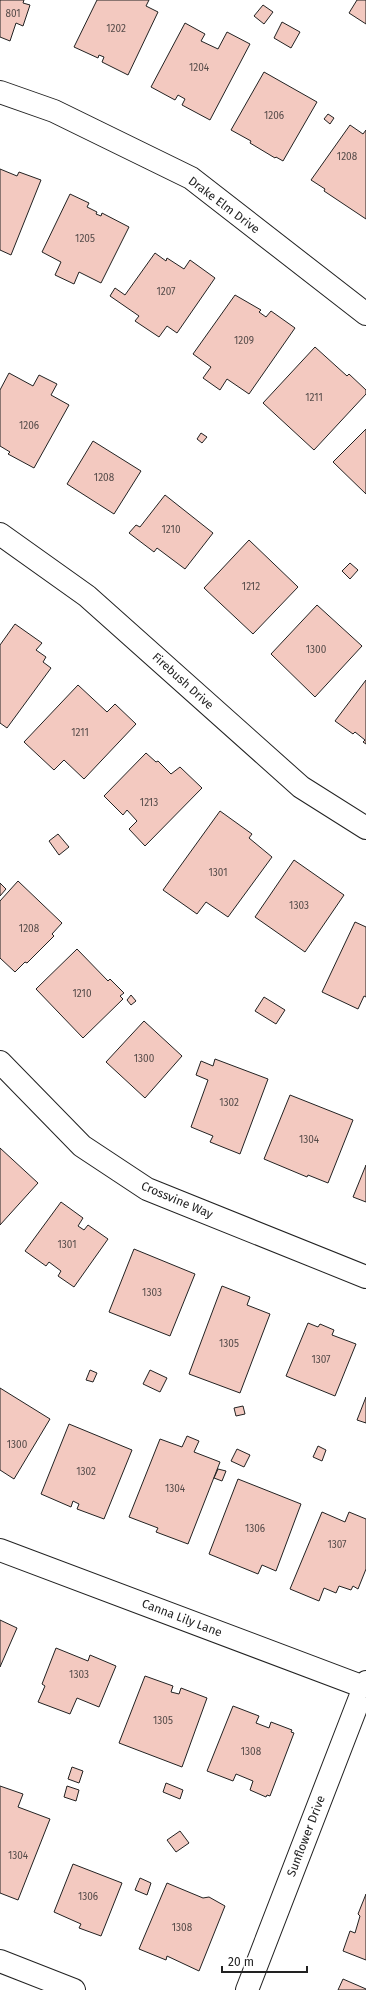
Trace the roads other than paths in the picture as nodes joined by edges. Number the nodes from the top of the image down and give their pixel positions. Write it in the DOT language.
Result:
graph roads {
  1 [pos="0,92"];
  2 [pos="366,314"];
  3 [pos="0,534"];
  4 [pos="366,828"];
  5 [pos="0,1062"];
  6 [pos="366,1276"];
  7 [pos="0,1550"];
  8 [pos="365,1685"];
  9 [pos="0,1961"];
  10 [pos="74,1990"];
  11 [pos="247,1990"];
  1 -- 2 [label="street, Drake Elm Drive"];
  3 -- 4 [label="street, Firebush Drive"];
  5 -- 6 [label="street, Crossvine Way"];
  7 -- 8 [label="street, Canna Lily Lane"];
  8 -- 11 [label="street, Sunflower Drive"];
  9 -- 10 [label="street"];
}
